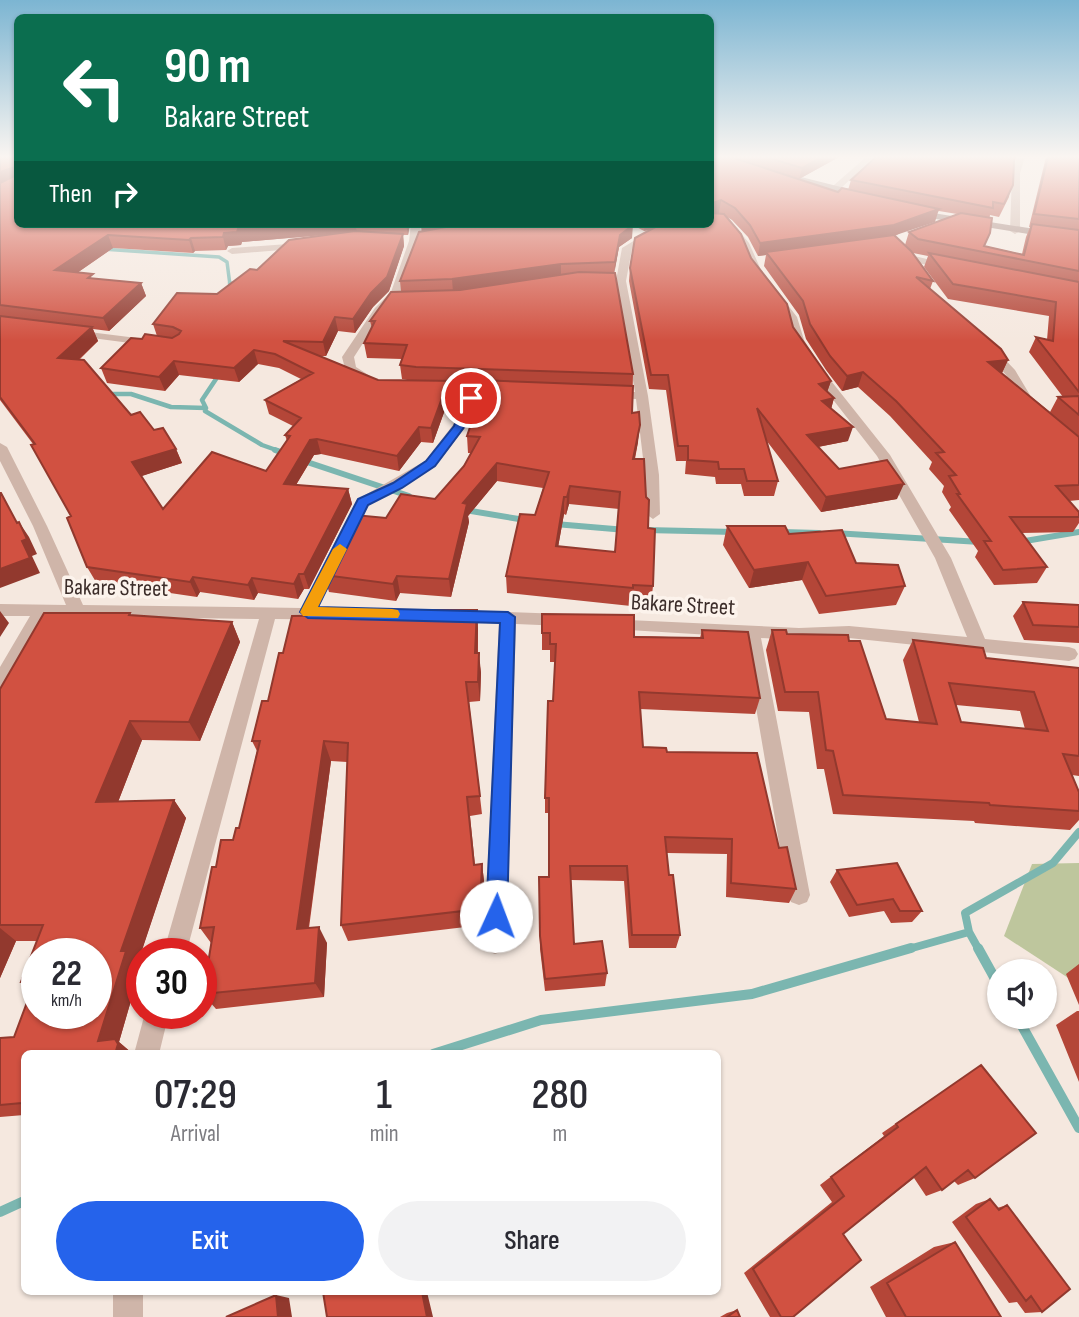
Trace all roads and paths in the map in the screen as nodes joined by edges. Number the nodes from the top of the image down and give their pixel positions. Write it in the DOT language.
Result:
graph roads {
  1 [pos="719,218"];
  2 [pos="944,218"];
  3 [pos="960,218"];
  4 [pos="1015,218"];
  5 [pos="954,221"];
  6 [pos="415,228"];
  7 [pos="676,228"];
  8 [pos="934,228"];
  9 [pos="1015,228"];
  10 [pos="631,230"];
  11 [pos="642,237"];
  12 [pos="1079,237"];
  13 [pos="309,245"];
  14 [pos="898,248"];
  15 [pos="232,251"];
  16 [pos="910,258"];
  17 [pos="963,270"];
  18 [pos="920,272"];
  19 [pos="607,281"];
  20 [pos="621,281"];
  21 [pos="57,331"];
  22 [pos="978,339"];
  23 [pos="164,345"];
  24 [pos="385,384"];
  25 [pos="430,389"];
  26 [pos="473,390"];
  27 [pos="509,391"];
  28 [pos="593,393"];
  29 [pos="642,396"];
  30 [pos="1042,417"];
  31 [pos="0,447"];
  32 [pos="653,513"];
  33 [pos="43,609"];
  34 [pos="76,609"];
  35 [pos="0,610"];
  36 [pos="269,612"];
  37 [pos="308,612"];
  38 [pos="508,617"];
  39 [pos="751,630"];
  40 [pos="979,645"];
  41 [pos="1069,654"];
  42 [pos="0,682"];
  43 [pos="799,895"];
  44 [pos="178,938"];
  45 [pos="495,943"];
  46 [pos="153,1029"];
  47 [pos="147,1050"];
  48 [pos="128,1295"];
  49 [pos="128,1317"];
  1 -- 40 [label="street"];
  2 -- 5 [label="street"];
  3 -- 9 [label="street"];
  4 -- 9 [label="street"];
  5 -- 8 [label="street"];
  5 -- 9 [label="street"];
  6 -- 24 [label="street"];
  7 -- 11 [label="street"];
  9 -- 12 [label="street"];
  10 -- 11 [label="street"];
  11 -- 20 [label="street"];
  13 -- 15 [label="street"];
  14 -- 16 [label="street"];
  16 -- 17 [label="street"];
  16 -- 18 [label="street"];
  19 -- 20 [label="street"];
  20 -- 29 [label="street"];
  21 -- 23 [label="street"];
  22 -- 30 [label="street"];
  25 -- 26 [label="street"];
  26 -- 27 [label="street"];
  26 -- 37 [label="street"];
  28 -- 29 [label="street"];
  29 -- 32 [label="street"];
  31 -- 34 [label="street"];
  33 -- 34 [label="street, Bakare Street"];
  33 -- 35 [label="street, Bakare Street"];
  33 -- 42 [label="street"];
  34 -- 36 [label="street, Bakare Street"];
  36 -- 37 [label="street, Bakare Street"];
  36 -- 44 [label="street"];
  37 -- 38 [label="street, Bakare Street"];
  38 -- 39 [label="street, Bakare Street"];
  38 -- 45 [label="street"];
  39 -- 40 [label="street, Bakare Street"];
  39 -- 43 [label="street"];
  40 -- 41 [label="street, Bakare Street"];
  46 -- 47 [label="street"];
  48 -- 49 [label="street"];
}
